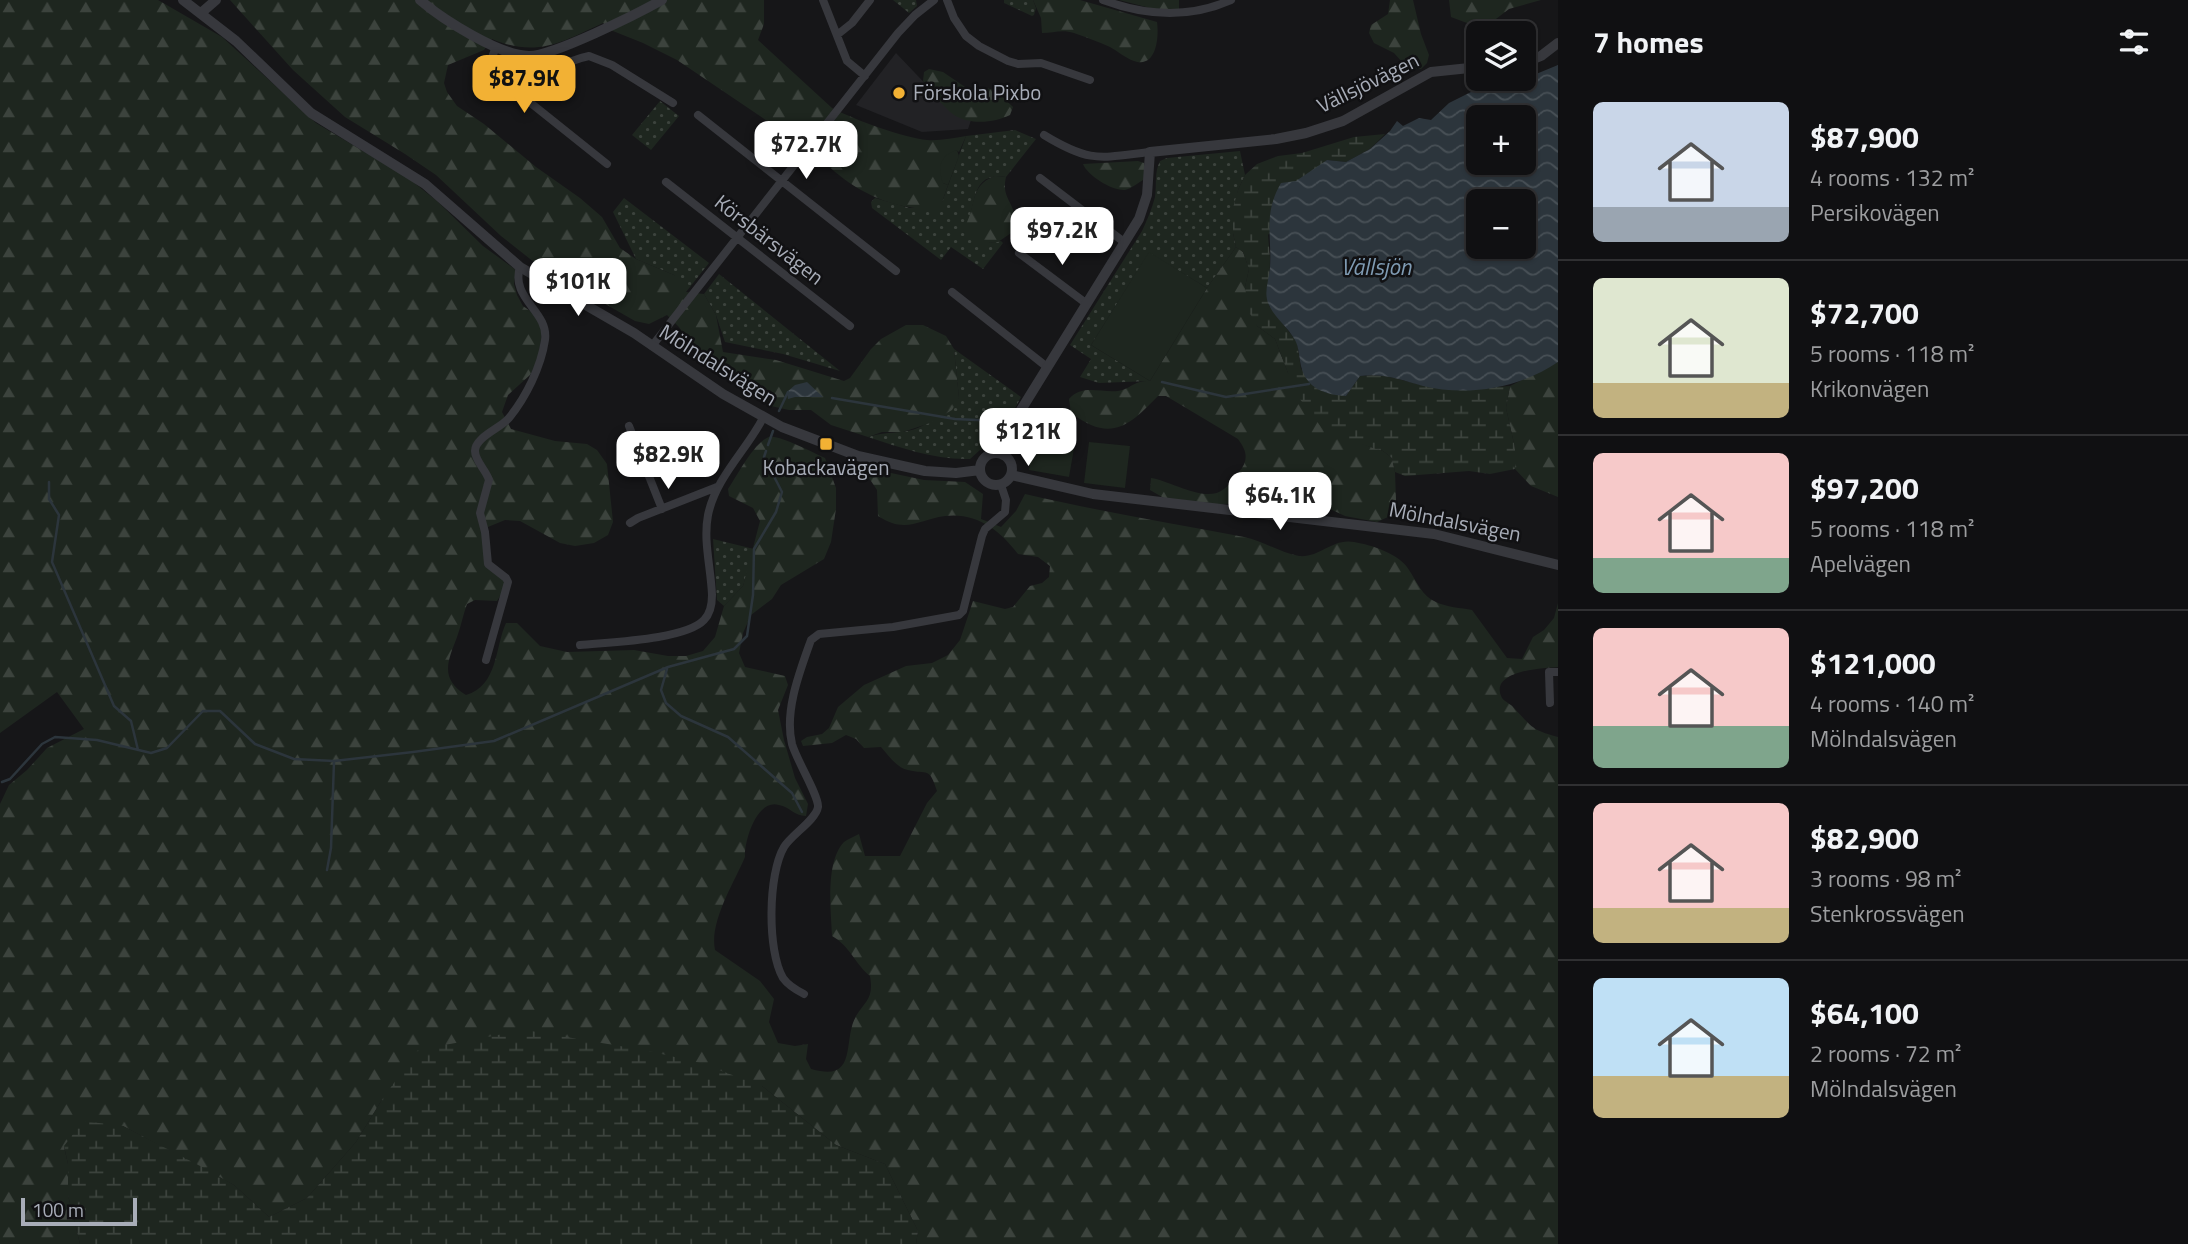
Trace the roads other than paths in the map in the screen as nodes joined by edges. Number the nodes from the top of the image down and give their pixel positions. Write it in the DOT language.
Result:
graph roads {
  1 [pos="183,0"];
  2 [pos="216,0"];
  3 [pos="420,0"];
  4 [pos="662,0"];
  5 [pos="822,0"];
  6 [pos="870,0"];
  7 [pos="933,0"];
  8 [pos="947,0"];
  9 [pos="1103,0"];
  10 [pos="1231,0"];
  11 [pos="201,13"];
  12 [pos="837,35"];
  13 [pos="1558,43"];
  14 [pos="496,48"];
  15 [pos="1536,58"];
  16 [pos="1466,68"];
  17 [pos="865,76"];
  18 [pos="1090,80"];
  19 [pos="524,97"];
  20 [pos="673,103"];
  21 [pos="698,115"];
  22 [pos="1044,135"];
  23 [pos="1150,152"];
  24 [pos="607,164"];
  25 [pos="1040,178"];
  26 [pos="781,180"];
  27 [pos="666,182"];
  28 [pos="737,237"];
  29 [pos="1124,242"];
  30 [pos="1019,253"];
  31 [pos="520,267"];
  32 [pos="897,271"];
  33 [pos="952,292"];
  34 [pos="1087,304"];
  35 [pos="850,326"];
  36 [pos="652,346"];
  37 [pos="1047,367"];
  38 [pos="763,418"];
  39 [pos="629,426"];
  40 [pos="1003,455"];
  41 [pos="980,470"];
  42 [pos="1011,475"];
  43 [pos="1001,485"];
  44 [pos="717,487"];
  45 [pos="662,509"];
  46 [pos="630,523"];
  47 [pos="1558,565"];
  48 [pos="580,645"];
  49 [pos="486,660"];
  50 [pos="1558,672"];
  51 [pos="1550,703"];
  52 [pos="804,994"];
  1 -- 11 [label="street, Mölndalsvägen"];
  2 -- 11 [label="street"];
  3 -- 14 [label="street"];
  4 -- 14 [label="street"];
  5 -- 12 [label="street"];
  6 -- 12 [label="street"];
  7 -- 17 [label="street"];
  8 -- 18 [label="street"];
  9 -- 10 [label="street"];
  11 -- 31 [label="street, Mölndalsvägen"];
  12 -- 17 [label="street"];
  13 -- 15 [label="street"];
  14 -- 19 [label="street"];
  16 -- 23 [label="street, Vällsjövägen"];
  17 -- 26 [label="street"];
  19 -- 20 [label="street"];
  19 -- 24 [label="street"];
  21 -- 26 [label="street"];
  22 -- 23 [label="street, Vällsjövägen"];
  23 -- 29 [label="street"];
  25 -- 29 [label="street"];
  26 -- 28 [label="street"];
  26 -- 32 [label="street"];
  27 -- 28 [label="street, Körsbärsvägen"];
  28 -- 35 [label="street, Körsbärsvägen"];
  28 -- 36 [label="street"];
  29 -- 34 [label="street"];
  30 -- 34 [label="street"];
  31 -- 36 [label="street, Mölndalsvägen"];
  31 -- 49 [label="street"];
  33 -- 37 [label="street"];
  34 -- 37 [label="street"];
  36 -- 38 [label="street, Mölndalsvägen"];
  37 -- 40 [label="street"];
  38 -- 41 [label="street, Mölndalsvägen"];
  38 -- 44 [label="street"];
  39 -- 45 [label="street"];
  40 -- 41 [label="street"];
  40 -- 42 [label="street"];
  41 -- 43 [label="street"];
  42 -- 43 [label="street"];
  42 -- 47 [label="street, Mölndalsvägen"];
  43 -- 52 [label="street"];
  44 -- 45 [label="street"];
  44 -- 48 [label="street"];
  45 -- 46 [label="street"];
  50 -- 51 [label="street"];
}
